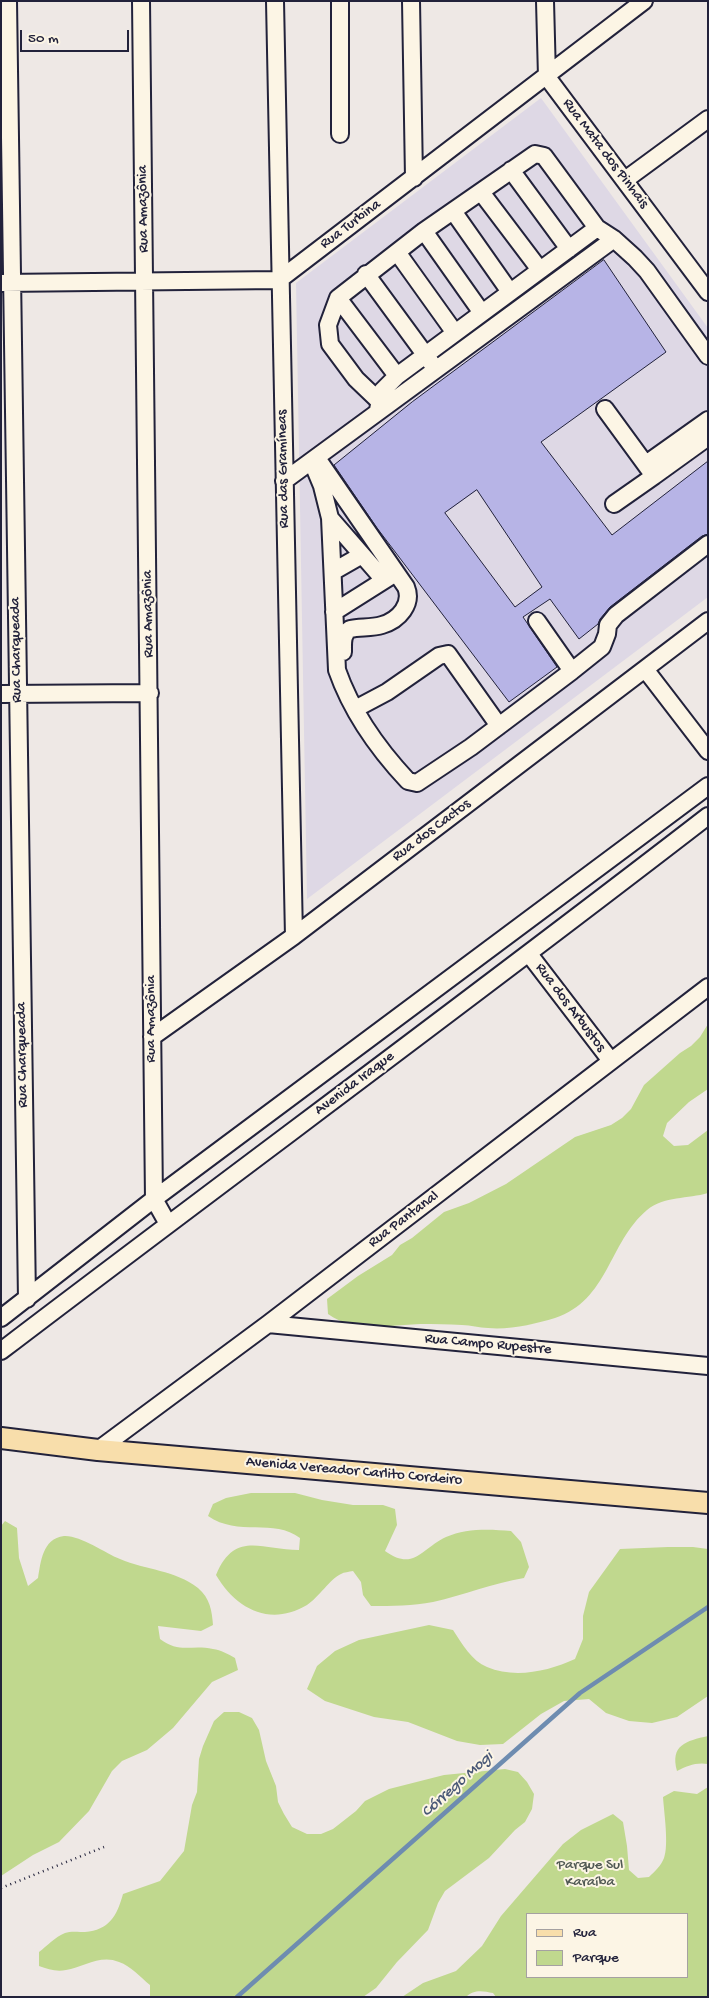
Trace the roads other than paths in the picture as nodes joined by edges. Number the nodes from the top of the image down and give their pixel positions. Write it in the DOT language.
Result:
graph roads {
  1 [pos="8,1"];
  2 [pos="141,1"];
  3 [pos="275,1"];
  4 [pos="340,1"];
  5 [pos="411,1"];
  6 [pos="545,1"];
  7 [pos="644,1"];
  8 [pos="547,77"];
  9 [pos="708,119"];
  10 [pos="340,134"];
  11 [pos="511,170"];
  12 [pos="414,178"];
  13 [pos="625,180"];
  14 [pos="481,192"];
  15 [pos="453,211"];
  16 [pos="598,228"];
  17 [pos="424,231"];
  18 [pos="614,239"];
  19 [pos="568,249"];
  20 [pos="397,252"];
  21 [pos="536,273"];
  22 [pos="366,274"];
  23 [pos="280,280"];
  24 [pos="146,282"];
  25 [pos="6,283"];
  26 [pos="707,290"];
  27 [pos="510,292"];
  28 [pos="542,292"];
  29 [pos="338,298"];
  30 [pos="480,315"];
  31 [pos="488,331"];
  32 [pos="455,333"];
  33 [pos="426,354"];
  34 [pos="708,356"];
  35 [pos="435,370"];
  36 [pos="397,376"];
  37 [pos="379,407"];
  38 [pos="605,409"];
  39 [pos="708,420"];
  40 [pos="708,437"];
  41 [pos="314,460"];
  42 [pos="650,470"];
  43 [pos="284,481"];
  44 [pos="614,504"];
  45 [pos="330,518"];
  46 [pos="708,544"];
  47 [pos="362,555"];
  48 [pos="334,571"];
  49 [pos="390,576"];
  50 [pos="334,612"];
  51 [pos="708,621"];
  52 [pos="537,622"];
  53 [pos="645,669"];
  54 [pos="572,671"];
  55 [pos="150,692"];
  56 [pos="9,694"];
  57 [pos="359,707"];
  58 [pos="499,726"];
  59 [pos="708,751"];
  60 [pos="708,786"];
  61 [pos="708,816"];
  62 [pos="294,936"];
  63 [pos="529,954"];
  64 [pos="708,987"];
  65 [pos="152,1037"];
  66 [pos="611,1061"];
  67 [pos="154,1199"];
  68 [pos="168,1224"];
  69 [pos="27,1299"];
  70 [pos="1,1318"];
  71 [pos="268,1324"];
  72 [pos="1,1351"];
  73 [pos="708,1366"];
  74 [pos="1,1438"];
  75 [pos="98,1450"];
  76 [pos="708,1503"];
  1 -- 25 [label="street, Rua Charqueada"];
  2 -- 24 [label="street, Rua Amazônia"];
  3 -- 23 [label="street, Rua das Gramíneas"];
  4 -- 10 [label="street"];
  5 -- 12 [label="street"];
  6 -- 8 [label="street"];
  7 -- 8 [label="street, Rua Turbina"];
  8 -- 12 [label="street, Rua Turbina"];
  8 -- 13 [label="street, Rua Mata dos Pinhais"];
  9 -- 13 [label="street"];
  11 -- 14 [label="street"];
  11 -- 16 [label="street"];
  11 -- 19 [label="street"];
  12 -- 23 [label="street, Rua Turbina"];
  13 -- 26 [label="street, Rua Mata dos Pinhais"];
  14 -- 15 [label="street"];
  14 -- 21 [label="street"];
  15 -- 17 [label="street"];
  15 -- 27 [label="street"];
  16 -- 18 [label="street"];
  16 -- 19 [label="street"];
  17 -- 20 [label="street"];
  17 -- 30 [label="street"];
  18 -- 28 [label="street"];
  18 -- 34 [label="street"];
  19 -- 21 [label="street"];
  20 -- 22 [label="street"];
  20 -- 32 [label="street"];
  21 -- 27 [label="street"];
  21 -- 28 [label="street"];
  22 -- 29 [label="street"];
  22 -- 33 [label="street"];
  23 -- 24 [label="street"];
  23 -- 43 [label="street, Rua das Gramíneas"];
  24 -- 25 [label="street"];
  24 -- 55 [label="street, Rua Amazônia"];
  25 -- 56 [label="street, Rua Charqueada"];
  27 -- 30 [label="street"];
  28 -- 31 [label="street"];
  29 -- 36 [label="street"];
  29 -- 37 [label="street"];
  30 -- 31 [label="street"];
  30 -- 32 [label="street"];
  31 -- 35 [label="street"];
  32 -- 33 [label="street"];
  33 -- 35 [label="street"];
  33 -- 36 [label="street"];
  35 -- 37 [label="street"];
  36 -- 37 [label="street"];
  37 -- 41 [label="street"];
  38 -- 42 [label="street"];
  39 -- 42 [label="street"];
  40 -- 42 [label="street"];
  41 -- 43 [label="street"];
  41 -- 45 [label="street"];
  41 -- 49 [label="street"];
  42 -- 44 [label="street"];
  43 -- 62 [label="street, Rua das Gramíneas"];
  45 -- 47 [label="street"];
  45 -- 48 [label="street"];
  46 -- 54 [label="street"];
  47 -- 48 [label="street"];
  47 -- 49 [label="street"];
  48 -- 50 [label="street"];
  49 -- 50 [label="street"];
  49 -- 57 [label="street"];
  50 -- 57 [label="street"];
  51 -- 53 [label="street, Rua dos Cactos"];
  52 -- 54 [label="street"];
  53 -- 59 [label="street"];
  53 -- 62 [label="street, Rua dos Cactos"];
  54 -- 58 [label="street"];
  55 -- 56 [label="street"];
  55 -- 65 [label="street, Rua Amazônia"];
  56 -- 69 [label="street, Rua Charqueada"];
  57 -- 58 [label="street"];
  57 -- 58 [label="street"];
  60 -- 67 [label="street, Avenida Iraque"];
  61 -- 63 [label="street, Avenida Iraque"];
  62 -- 65 [label="street, Rua dos Cactos"];
  63 -- 66 [label="street, Rua dos Arbustos"];
  63 -- 68 [label="street, Avenida Iraque"];
  64 -- 66 [label="street, Rua Pantanal"];
  65 -- 67 [label="street, Rua Amazônia"];
  66 -- 71 [label="street, Rua Pantanal"];
  67 -- 68 [label="street, Rua Amazônia"];
  67 -- 69 [label="street, Avenida Iraque"];
  68 -- 72 [label="street, Avenida Iraque"];
  69 -- 70 [label="street, Avenida Iraque"];
  71 -- 73 [label="street, Rua Campo Rupestre"];
  71 -- 75 [label="street, Rua Pantanal"];
  74 -- 75 [label="main road, Avenida Vereador Carlito Cordeiro"];
  75 -- 76 [label="main road, Avenida Vereador Carlito Cordeiro"];
}
